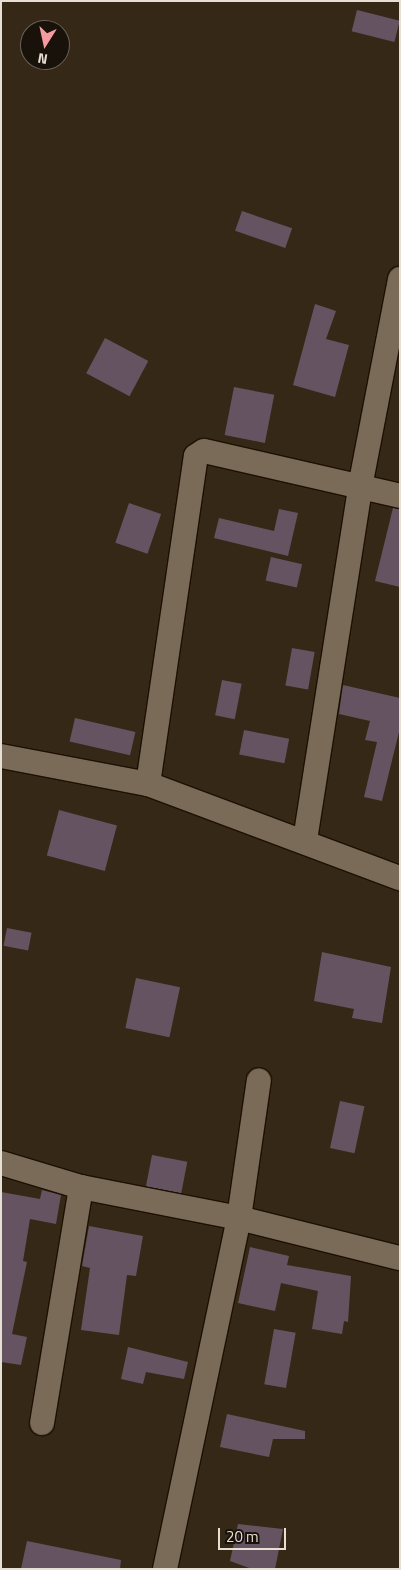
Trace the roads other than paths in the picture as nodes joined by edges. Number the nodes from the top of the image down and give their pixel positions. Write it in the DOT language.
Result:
graph roads {
  1 [pos="400,279"];
  2 [pos="360,486"];
  3 [pos="400,496"];
  4 [pos="1,756"];
  5 [pos="148,784"];
  6 [pos="304,840"];
  7 [pos="400,878"];
  8 [pos="259,1080"];
  9 [pos="1,1163"];
  10 [pos="81,1187"];
  11 [pos="239,1218"];
  12 [pos="400,1258"];
  13 [pos="42,1423"];
  14 [pos="165,1569"];
  1 -- 2 [label="street"];
  2 -- 3 [label="street"];
  2 -- 5 [label="street"];
  2 -- 6 [label="street"];
  4 -- 5 [label="street"];
  5 -- 6 [label="street"];
  6 -- 7 [label="street"];
  8 -- 11 [label="street"];
  9 -- 10 [label="street"];
  10 -- 11 [label="street"];
  10 -- 13 [label="street"];
  11 -- 12 [label="street"];
  11 -- 14 [label="street"];
}
